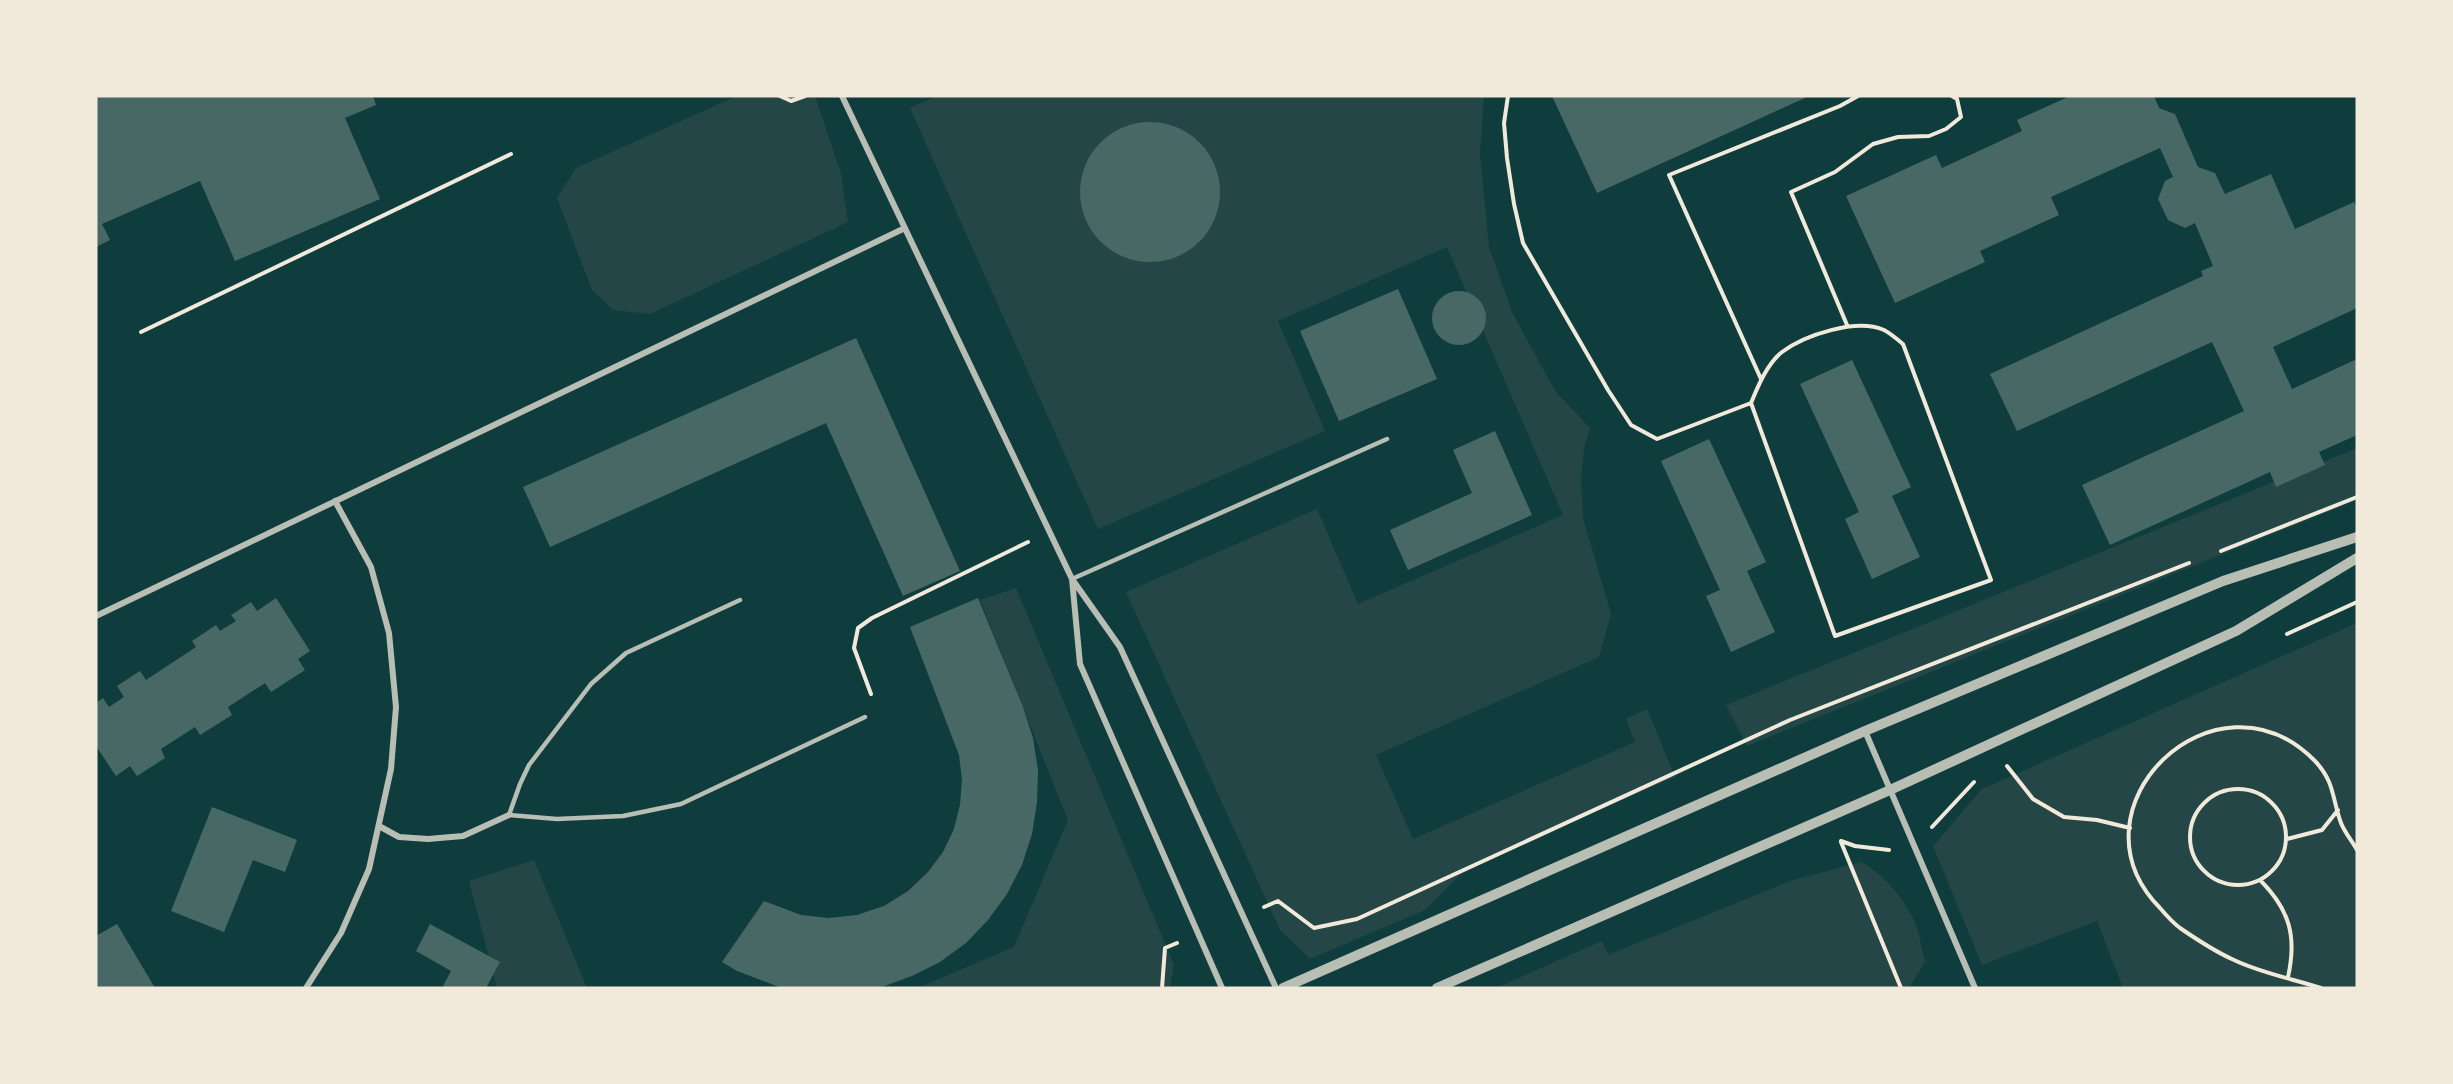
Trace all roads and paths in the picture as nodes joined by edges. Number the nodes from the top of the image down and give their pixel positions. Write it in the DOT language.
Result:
graph roads {
  1 [pos="780,96"];
  2 [pos="805,96"];
  3 [pos="842,96"];
  4 [pos="1508,96"];
  5 [pos="1858,96"];
  6 [pos="1952,96"];
  7 [pos="511,154"];
  8 [pos="905,228"];
  9 [pos="1847,325"];
  10 [pos="141,332"];
  11 [pos="1761,379"];
  12 [pos="1751,404"];
  13 [pos="1387,440"];
  14 [pos="2357,497"];
  15 [pos="335,501"];
  16 [pos="1050,531"];
  17 [pos="2357,537"];
  18 [pos="2212,554"];
  19 [pos="2357,558"];
  20 [pos="2190,563"];
  21 [pos="1072,579"];
  22 [pos="740,600"];
  23 [pos="2357,602"];
  24 [pos="96,616"];
  25 [pos="2283,637"];
  26 [pos="865,717"];
  27 [pos="1790,720"];
  28 [pos="1865,731"];
  29 [pos="1806,757"];
  30 [pos="2017,760"];
  31 [pos="2006,765"];
  32 [pos="1997,770"];
  33 [pos="1977,779"];
  34 [pos="1890,790"];
  35 [pos="2338,810"];
  36 [pos="509,815"];
  37 [pos="1830,816"];
  38 [pos="379,826"];
  39 [pos="2130,828"];
  40 [pos="2287,839"];
  41 [pos="1840,841"];
  42 [pos="1912,843"];
  43 [pos="2357,850"];
  44 [pos="2260,880"];
  45 [pos="1243,916"];
  46 [pos="1199,935"];
  47 [pos="2288,977"];
  48 [pos="306,988"];
  49 [pos="1162,988"];
  50 [pos="1222,988"];
  51 [pos="1276,988"];
  52 [pos="1283,988"];
  53 [pos="1437,988"];
  54 [pos="1901,988"];
  55 [pos="1975,988"];
  56 [pos="2321,988"];
  1 -- 2 [label="path"];
  3 -- 8 [label="street"];
  4 -- 12 [label="path"];
  5 -- 11 [label="path"];
  6 -- 9 [label="path"];
  7 -- 10 [label="path"];
  8 -- 15 [label="street"];
  8 -- 16 [label="street"];
  9 -- 11 [label="path"];
  9 -- 12 [label="path"];
  11 -- 12 [label="path"];
  13 -- 21 [label="lane"];
  14 -- 18 [label="path"];
  15 -- 24 [label="street"];
  15 -- 38 [label="street"];
  16 -- 21 [label="street"];
  16 -- 26 [label="path"];
  17 -- 28 [label="street"];
  19 -- 34 [label="street"];
  20 -- 27 [label="path"];
  21 -- 45 [label="street"];
  21 -- 46 [label="street"];
  22 -- 36 [label="lane"];
  23 -- 25 [label="path"];
  26 -- 36 [label="lane"];
  27 -- 29 [label="path"];
  27 -- 45 [label="path"];
  28 -- 29 [label="street"];
  28 -- 34 [label="street"];
  29 -- 52 [label="street"];
  30 -- 31 [label="path"];
  31 -- 32 [label="path"];
  31 -- 39 [label="path"];
  33 -- 42 [label="path"];
  34 -- 37 [label="street"];
  34 -- 42 [label="street"];
  35 -- 39 [label="path"];
  35 -- 40 [label="path"];
  35 -- 43 [label="path"];
  36 -- 38 [label="street"];
  37 -- 41 [label="path"];
  37 -- 53 [label="street"];
  38 -- 48 [label="street"];
  39 -- 47 [label="path"];
  40 -- 44 [label="path"];
  40 -- 44 [label="path"];
  41 -- 42 [label="path"];
  41 -- 54 [label="path"];
  42 -- 55 [label="street"];
  44 -- 47 [label="path"];
  45 -- 51 [label="street"];
  46 -- 49 [label="path"];
  46 -- 50 [label="street"];
  47 -- 56 [label="path"];
}
